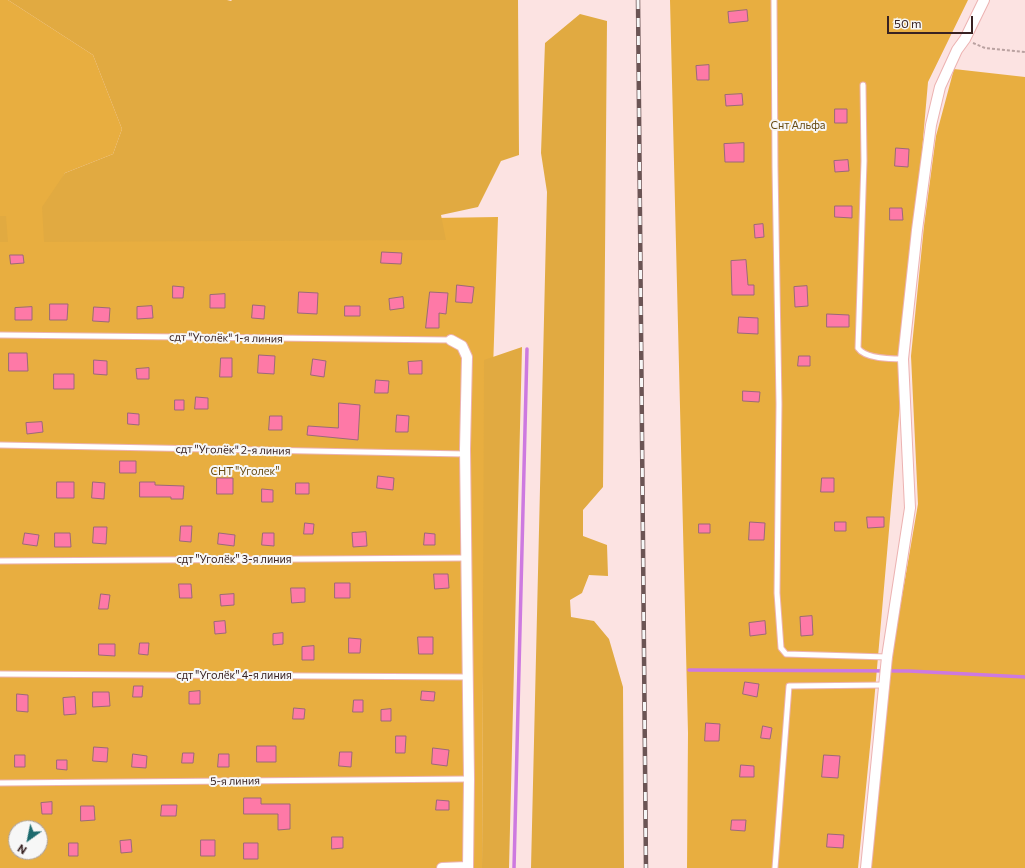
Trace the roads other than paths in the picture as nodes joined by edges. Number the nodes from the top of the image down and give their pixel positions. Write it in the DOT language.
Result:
graph roads {
  1 [pos="774,0"];
  2 [pos="984,0"];
  3 [pos="863,85"];
  4 [pos="0,335"];
  5 [pos="451,340"];
  6 [pos="903,360"];
  7 [pos="0,445"];
  8 [pos="465,454"];
  9 [pos="467,558"];
  10 [pos="0,560"];
  11 [pos="887,657"];
  12 [pos="0,674"];
  13 [pos="468,677"];
  14 [pos="885,684"];
  15 [pos="469,779"];
  16 [pos="0,783"];
  17 [pos="442,868"];
  18 [pos="468,868"];
  19 [pos="775,868"];
  20 [pos="866,868"];
  1 -- 11 [label="lane"];
  2 -- 6 [label="street"];
  3 -- 6 [label="lane"];
  4 -- 5 [label="lane, сдт \"Уголёк\" 1-я линия"];
  5 -- 8 [label="street"];
  6 -- 11 [label="street"];
  7 -- 8 [label="lane, сдт \"Уголёк\" 2-я линия"];
  8 -- 9 [label="street"];
  9 -- 10 [label="lane, сдт \"Уголёк\" 3-я линия"];
  9 -- 13 [label="street"];
  11 -- 14 [label="street"];
  12 -- 13 [label="lane, сдт \"Уголёк\" 4-я линия"];
  13 -- 15 [label="street"];
  14 -- 19 [label="lane"];
  14 -- 20 [label="street"];
  15 -- 16 [label="lane, 5-я линия"];
  15 -- 18 [label="street"];
  17 -- 18 [label="street"];
}
